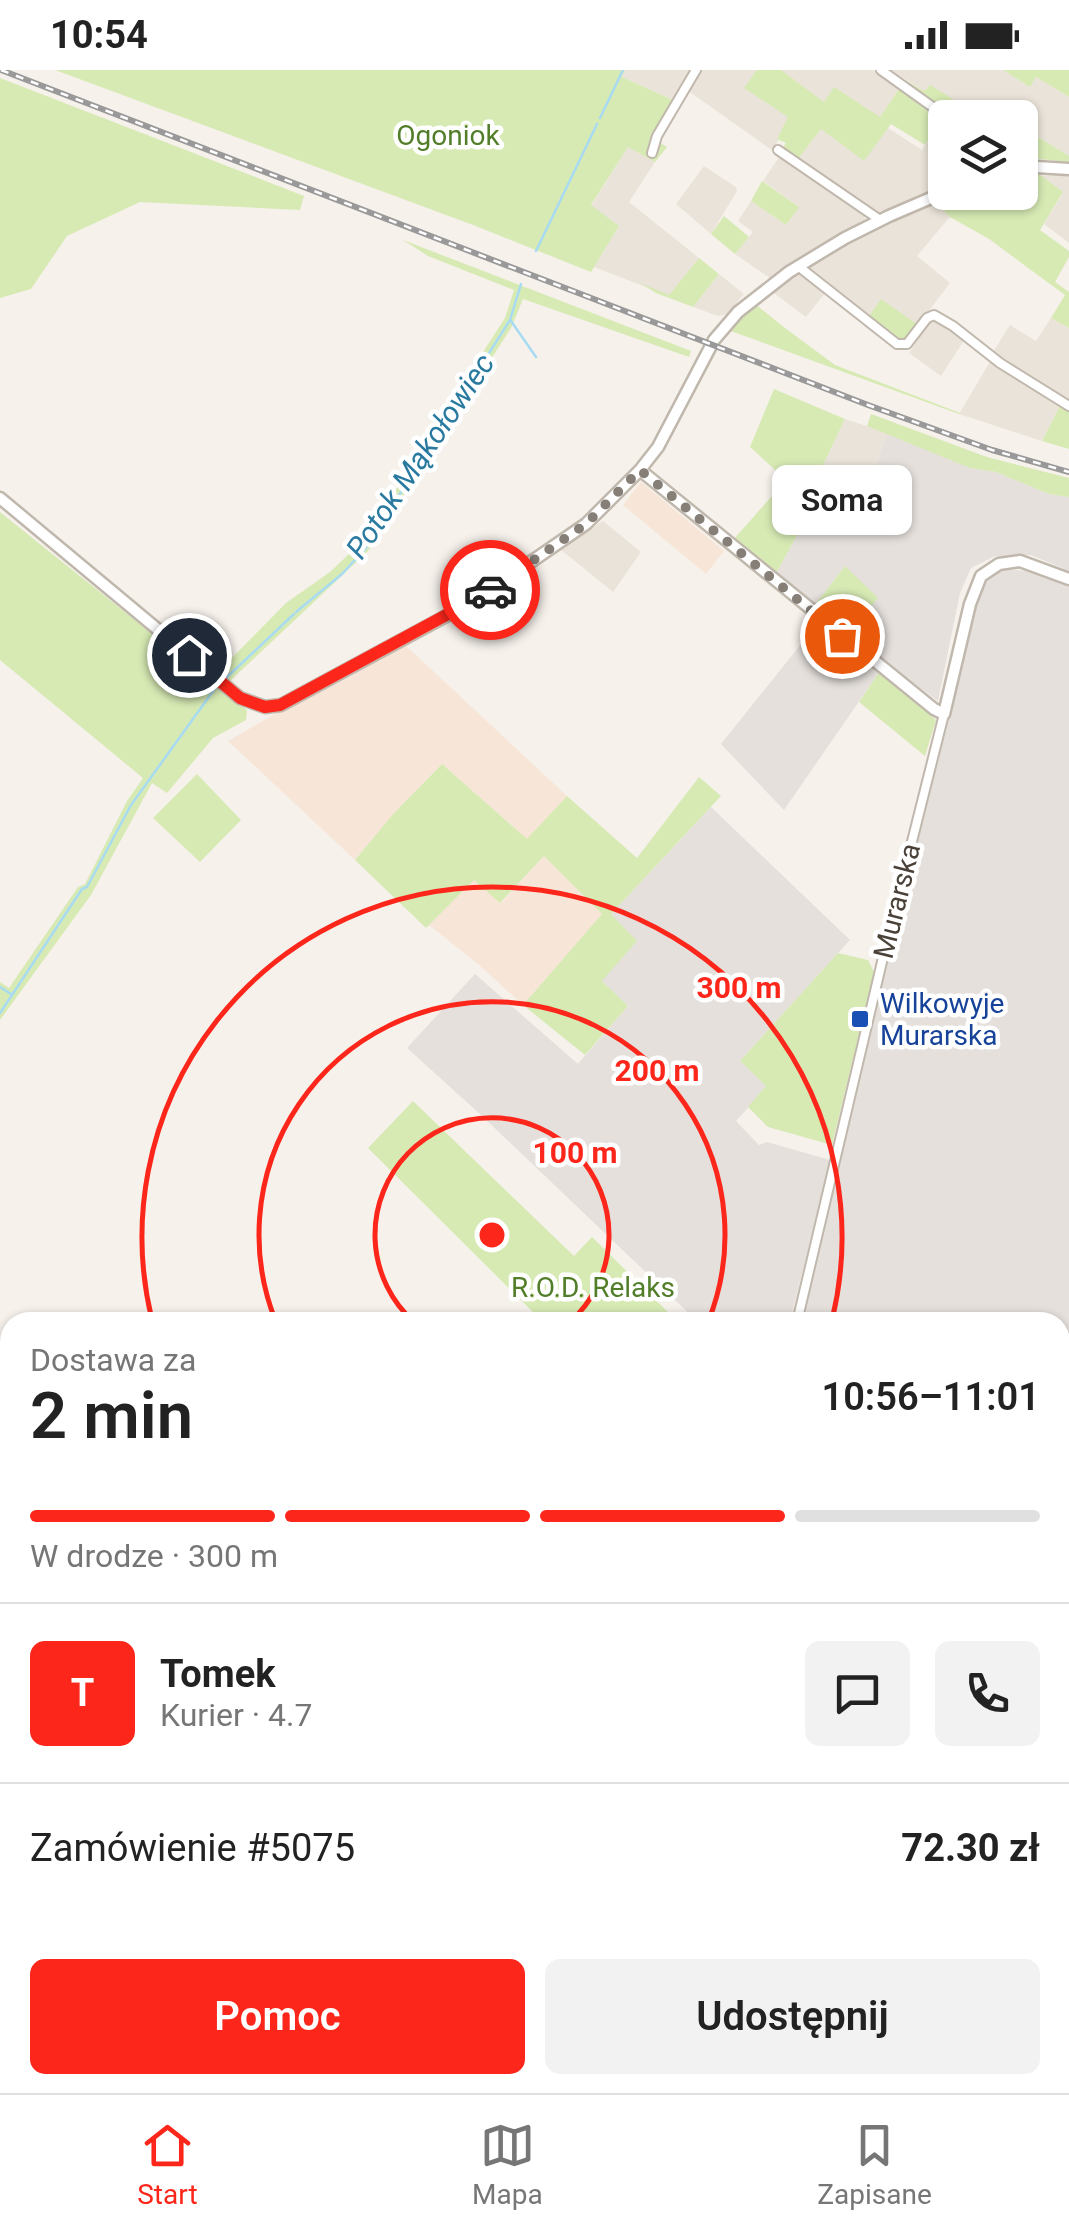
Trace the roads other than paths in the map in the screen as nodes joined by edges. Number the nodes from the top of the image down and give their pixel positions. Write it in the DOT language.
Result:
graph roads {
  1 [pos="696,70"];
  2 [pos="881,70"];
  3 [pos="928,104"];
  4 [pos="778,150"];
  5 [pos="652,153"];
  6 [pos="1038,167"];
  7 [pos="1069,168"];
  8 [pos="928,199"];
  9 [pos="880,220"];
  10 [pos="798,266"];
  11 [pos="1069,406"];
  12 [pos="640,470"];
  13 [pos="0,498"];
  14 [pos="1069,579"];
  15 [pos="944,714"];
  16 [pos="798,1312"];
  1 -- 5 [label="street"];
  2 -- 3 [label="street"];
  4 -- 9 [label="street"];
  6 -- 7 [label="street"];
  8 -- 9 [label="street"];
  9 -- 10 [label="street"];
  10 -- 11 [label="street"];
  10 -- 12 [label="street"];
  12 -- 13 [label="street"];
  12 -- 15 [label="street"];
  14 -- 15 [label="street"];
  15 -- 16 [label="street, Murarska"];
}
